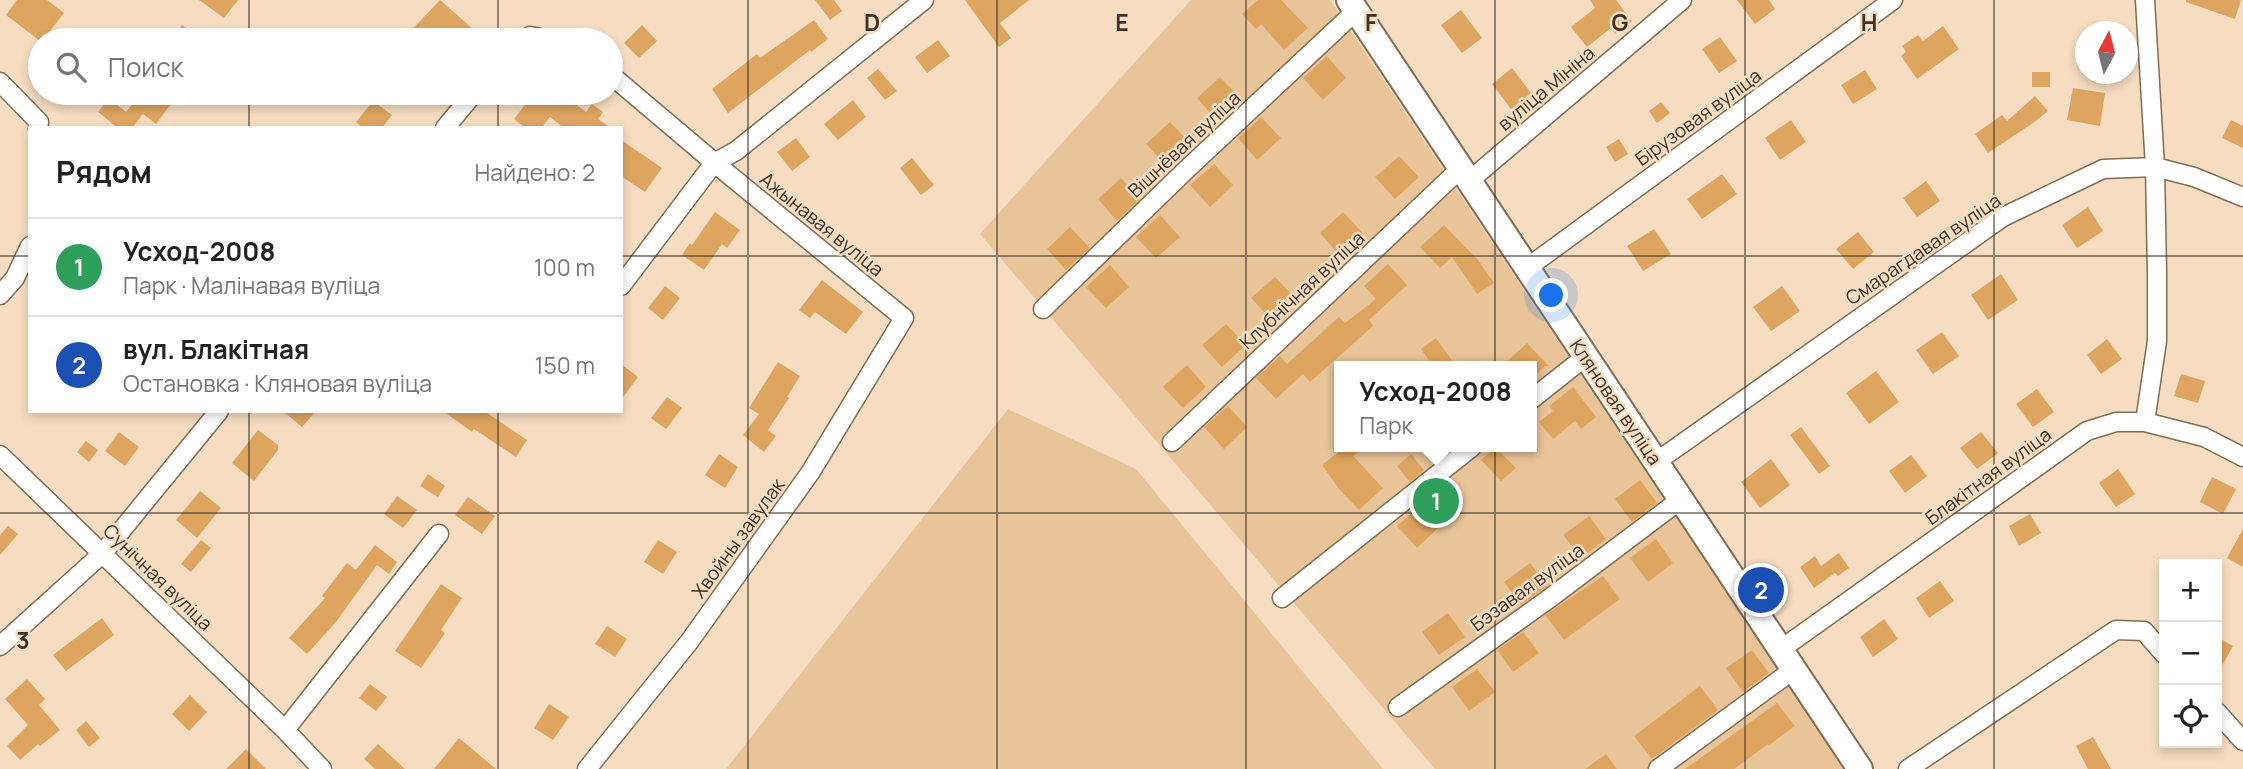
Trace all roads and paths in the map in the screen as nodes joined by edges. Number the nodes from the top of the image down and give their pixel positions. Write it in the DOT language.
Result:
graph roads {
  1 [pos="924,0"];
  2 [pos="1682,0"];
  3 [pos="1894,0"];
  4 [pos="2145,0"];
  5 [pos="1352,6"];
  6 [pos="0,82"];
  7 [pos="623,85"];
  8 [pos="464,105"];
  9 [pos="38,126"];
  10 [pos="447,126"];
  11 [pos="714,163"];
  12 [pos="2155,167"];
  13 [pos="1465,175"];
  14 [pos="2243,197"];
  15 [pos="28,250"];
  16 [pos="1527,268"];
  17 [pos="623,282"];
  18 [pos="0,295"];
  19 [pos="1042,309"];
  20 [pos="904,318"];
  21 [pos="1585,357"];
  22 [pos="1537,395"];
  23 [pos="217,413"];
  24 [pos="2145,422"];
  25 [pos="1172,442"];
  26 [pos="1466,452"];
  27 [pos="0,455"];
  28 [pos="2243,457"];
  29 [pos="1656,462"];
  30 [pos="1679,500"];
  31 [pos="439,534"];
  32 [pos="103,553"];
  33 [pos="1282,598"];
  34 [pos="0,646"];
  35 [pos="2159,648"];
  36 [pos="1786,660"];
  37 [pos="1398,707"];
  38 [pos="2222,718"];
  39 [pos="285,730"];
  40 [pos="2243,741"];
  41 [pos="321,769"];
  42 [pos="587,769"];
  43 [pos="1658,769"];
  44 [pos="1860,769"];
  45 [pos="1908,769"];
  1 -- 11 [label="street"];
  2 -- 13 [label="street, вуліца Мініна"];
  3 -- 16 [label="street, Бірузовая вуліца"];
  4 -- 12 [label="street"];
  5 -- 13 [label="street, Кляновая вуліца"];
  5 -- 19 [label="street, Вішнёвая вуліца"];
  6 -- 9 [label="street"];
  7 -- 11 [label="street, Ажынавая вуліца"];
  8 -- 10 [label="street"];
  11 -- 17 [label="street"];
  11 -- 20 [label="street, Ажынавая вуліца"];
  12 -- 14 [label="street, Смарагдавая вуліца"];
  12 -- 24 [label="street"];
  12 -- 29 [label="street, Смарагдавая вуліца"];
  13 -- 16 [label="street, Кляновая вуліца"];
  13 -- 25 [label="street, Клубнічная вуліца"];
  15 -- 18 [label="street"];
  16 -- 21 [label="street, Кляновая вуліца"];
  20 -- 42 [label="street, Хвойны завулак"];
  21 -- 22 [label="street"];
  21 -- 29 [label="street, Кляновая вуліца"];
  23 -- 32 [label="street"];
  24 -- 28 [label="street, Блакітная вуліца"];
  24 -- 36 [label="street, Блакітная вуліца"];
  26 -- 33 [label="street"];
  27 -- 32 [label="street, Сунічная вуліца"];
  29 -- 30 [label="street, Кляновая вуліца"];
  30 -- 36 [label="street, Кляновая вуліца"];
  30 -- 37 [label="street, Бэзавая вуліца"];
  31 -- 39 [label="street"];
  32 -- 34 [label="street"];
  32 -- 39 [label="street, Сунічная вуліца"];
  35 -- 45 [label="street"];
  36 -- 43 [label="street, Блакітная вуліца"];
  36 -- 44 [label="street, Кляновая вуліца"];
  38 -- 40 [label="street"];
  39 -- 41 [label="street, Сунічная вуліца"];
}
